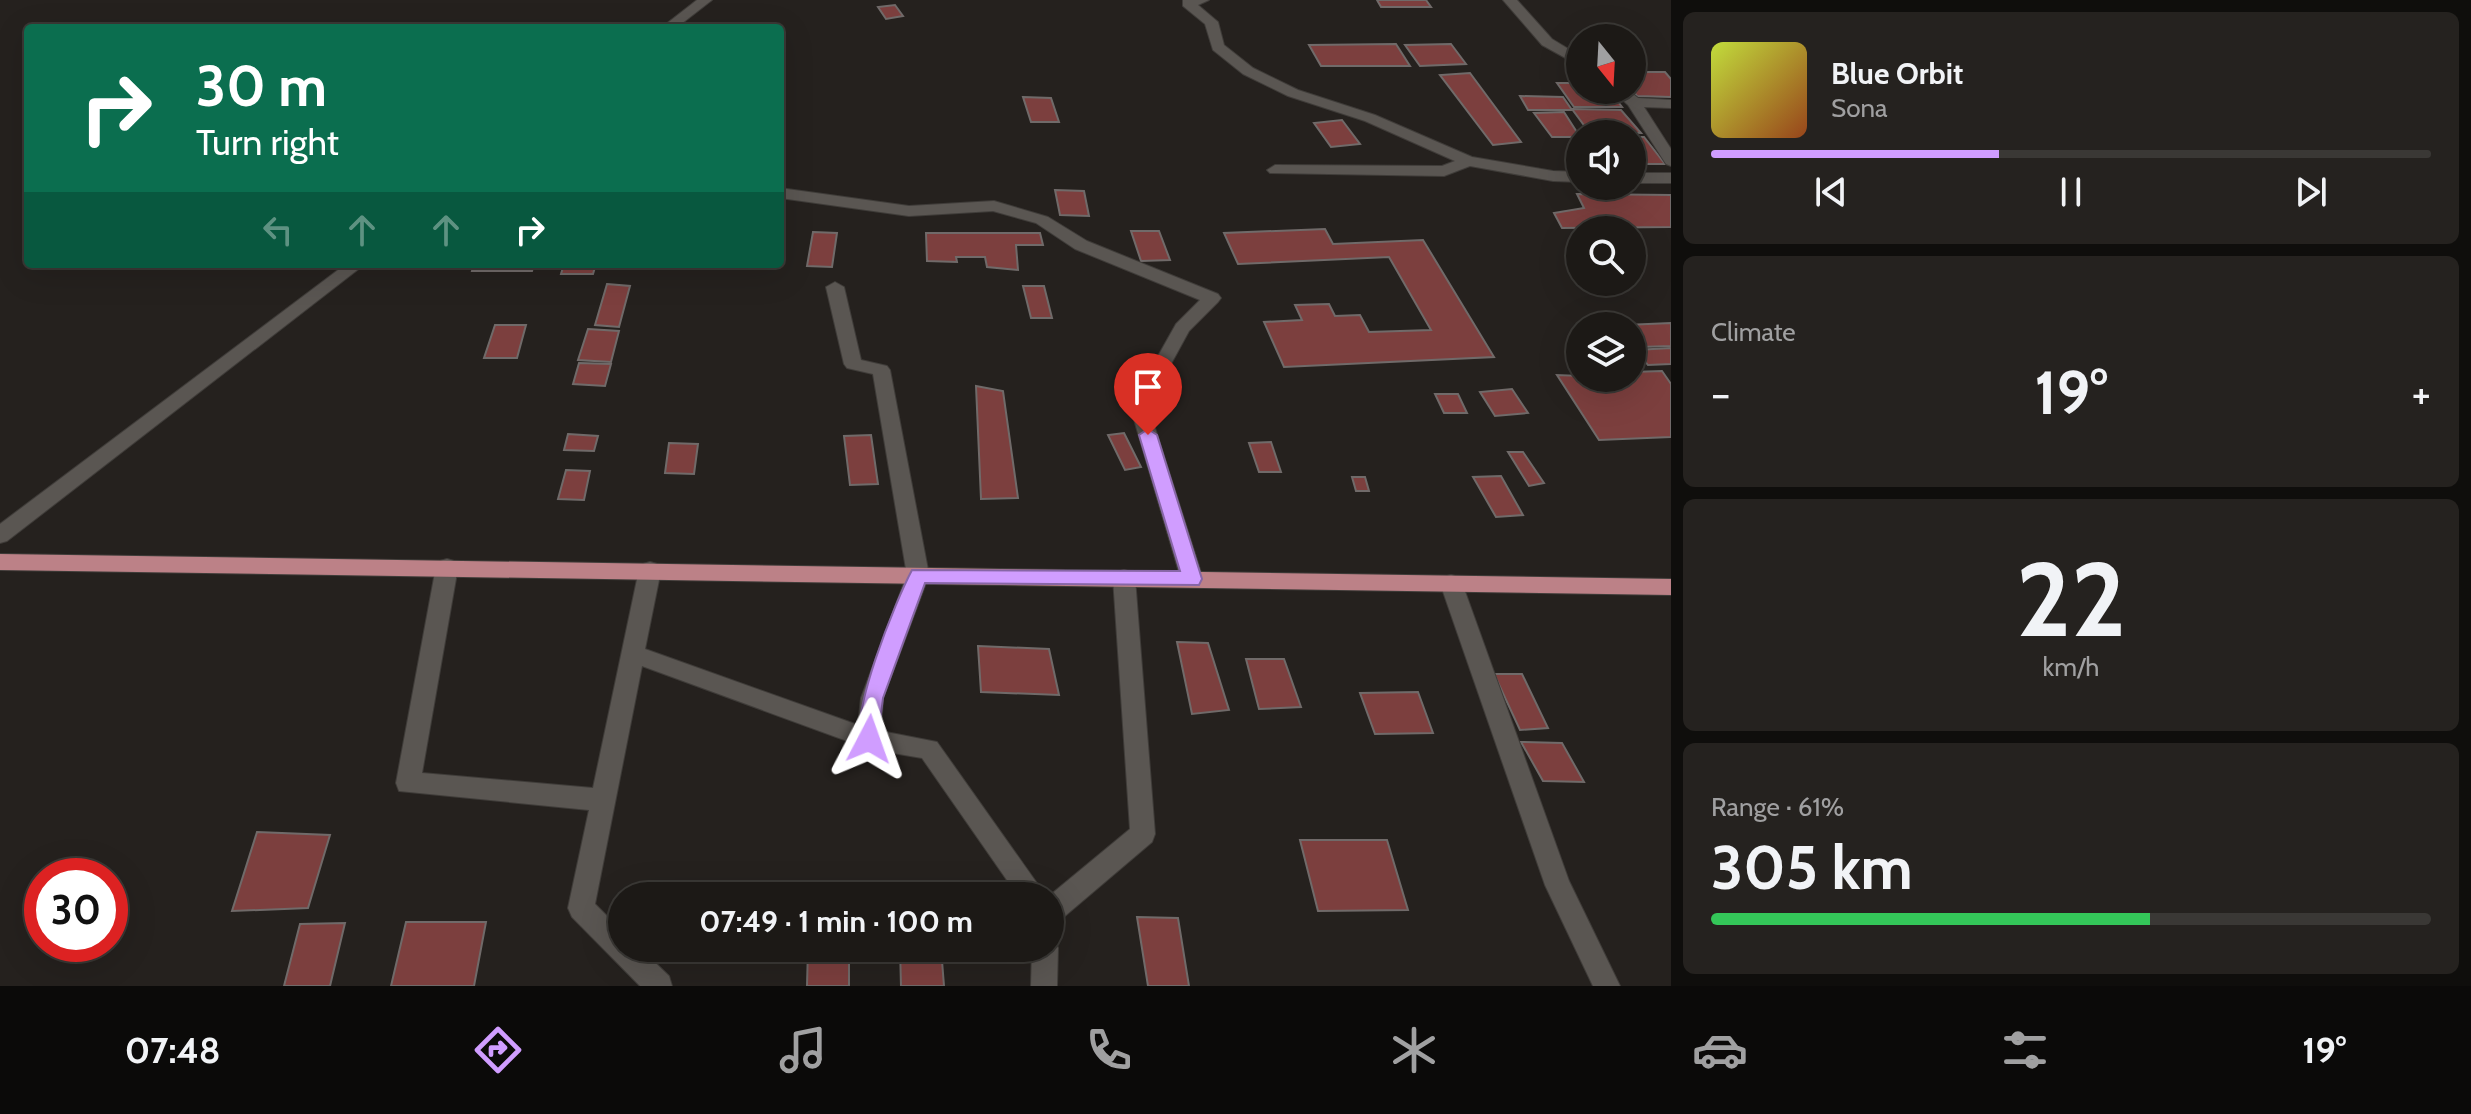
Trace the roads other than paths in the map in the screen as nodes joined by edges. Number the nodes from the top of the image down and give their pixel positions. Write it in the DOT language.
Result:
graph roads {
  1 [pos="705,0"];
  2 [pos="1202,0"];
  3 [pos="1510,0"];
  4 [pos="673,24"];
  5 [pos="1566,54"];
  6 [pos="1646,103"];
  7 [pos="1635,104"];
  8 [pos="1671,104"];
  9 [pos="1468,161"];
  10 [pos="1671,161"];
  11 [pos="1275,170"];
  12 [pos="1566,176"];
  13 [pos="1646,178"];
  14 [pos="1671,178"];
  15 [pos="784,194"];
  16 [pos="352,268"];
  17 [pos="835,287"];
  18 [pos="0,535"];
  19 [pos="0,562"];
  20 [pos="447,567"];
  21 [pos="650,570"];
  22 [pos="918,575"];
  23 [pos="1124,578"];
  24 [pos="1192,579"];
  25 [pos="1451,583"];
  26 [pos="1671,587"];
  27 [pos="633,654"];
  28 [pos="869,739"];
  29 [pos="605,800"];
  30 [pos="1023,882"];
  31 [pos="1064,900"];
  32 [pos="1045,962"];
  33 [pos="659,986"];
  34 [pos="1044,986"];
  35 [pos="1607,986"];
  1 -- 4 [label="street"];
  2 -- 9 [label="street"];
  3 -- 5 [label="street"];
  6 -- 8 [label="street"];
  7 -- 10 [label="street"];
  9 -- 11 [label="street"];
  9 -- 12 [label="street"];
  13 -- 14 [label="street"];
  15 -- 24 [label="street"];
  16 -- 18 [label="street"];
  17 -- 22 [label="street"];
  19 -- 20 [label="main road"];
  20 -- 21 [label="main road"];
  20 -- 29 [label="street"];
  21 -- 22 [label="main road"];
  21 -- 27 [label="street"];
  22 -- 23 [label="main road"];
  22 -- 28 [label="street"];
  23 -- 24 [label="main road"];
  23 -- 31 [label="street"];
  24 -- 25 [label="main road"];
  25 -- 26 [label="main road"];
  25 -- 35 [label="street"];
  27 -- 28 [label="street"];
  27 -- 29 [label="street"];
  28 -- 30 [label="street"];
  29 -- 33 [label="street"];
  32 -- 34 [label="street"];
}
